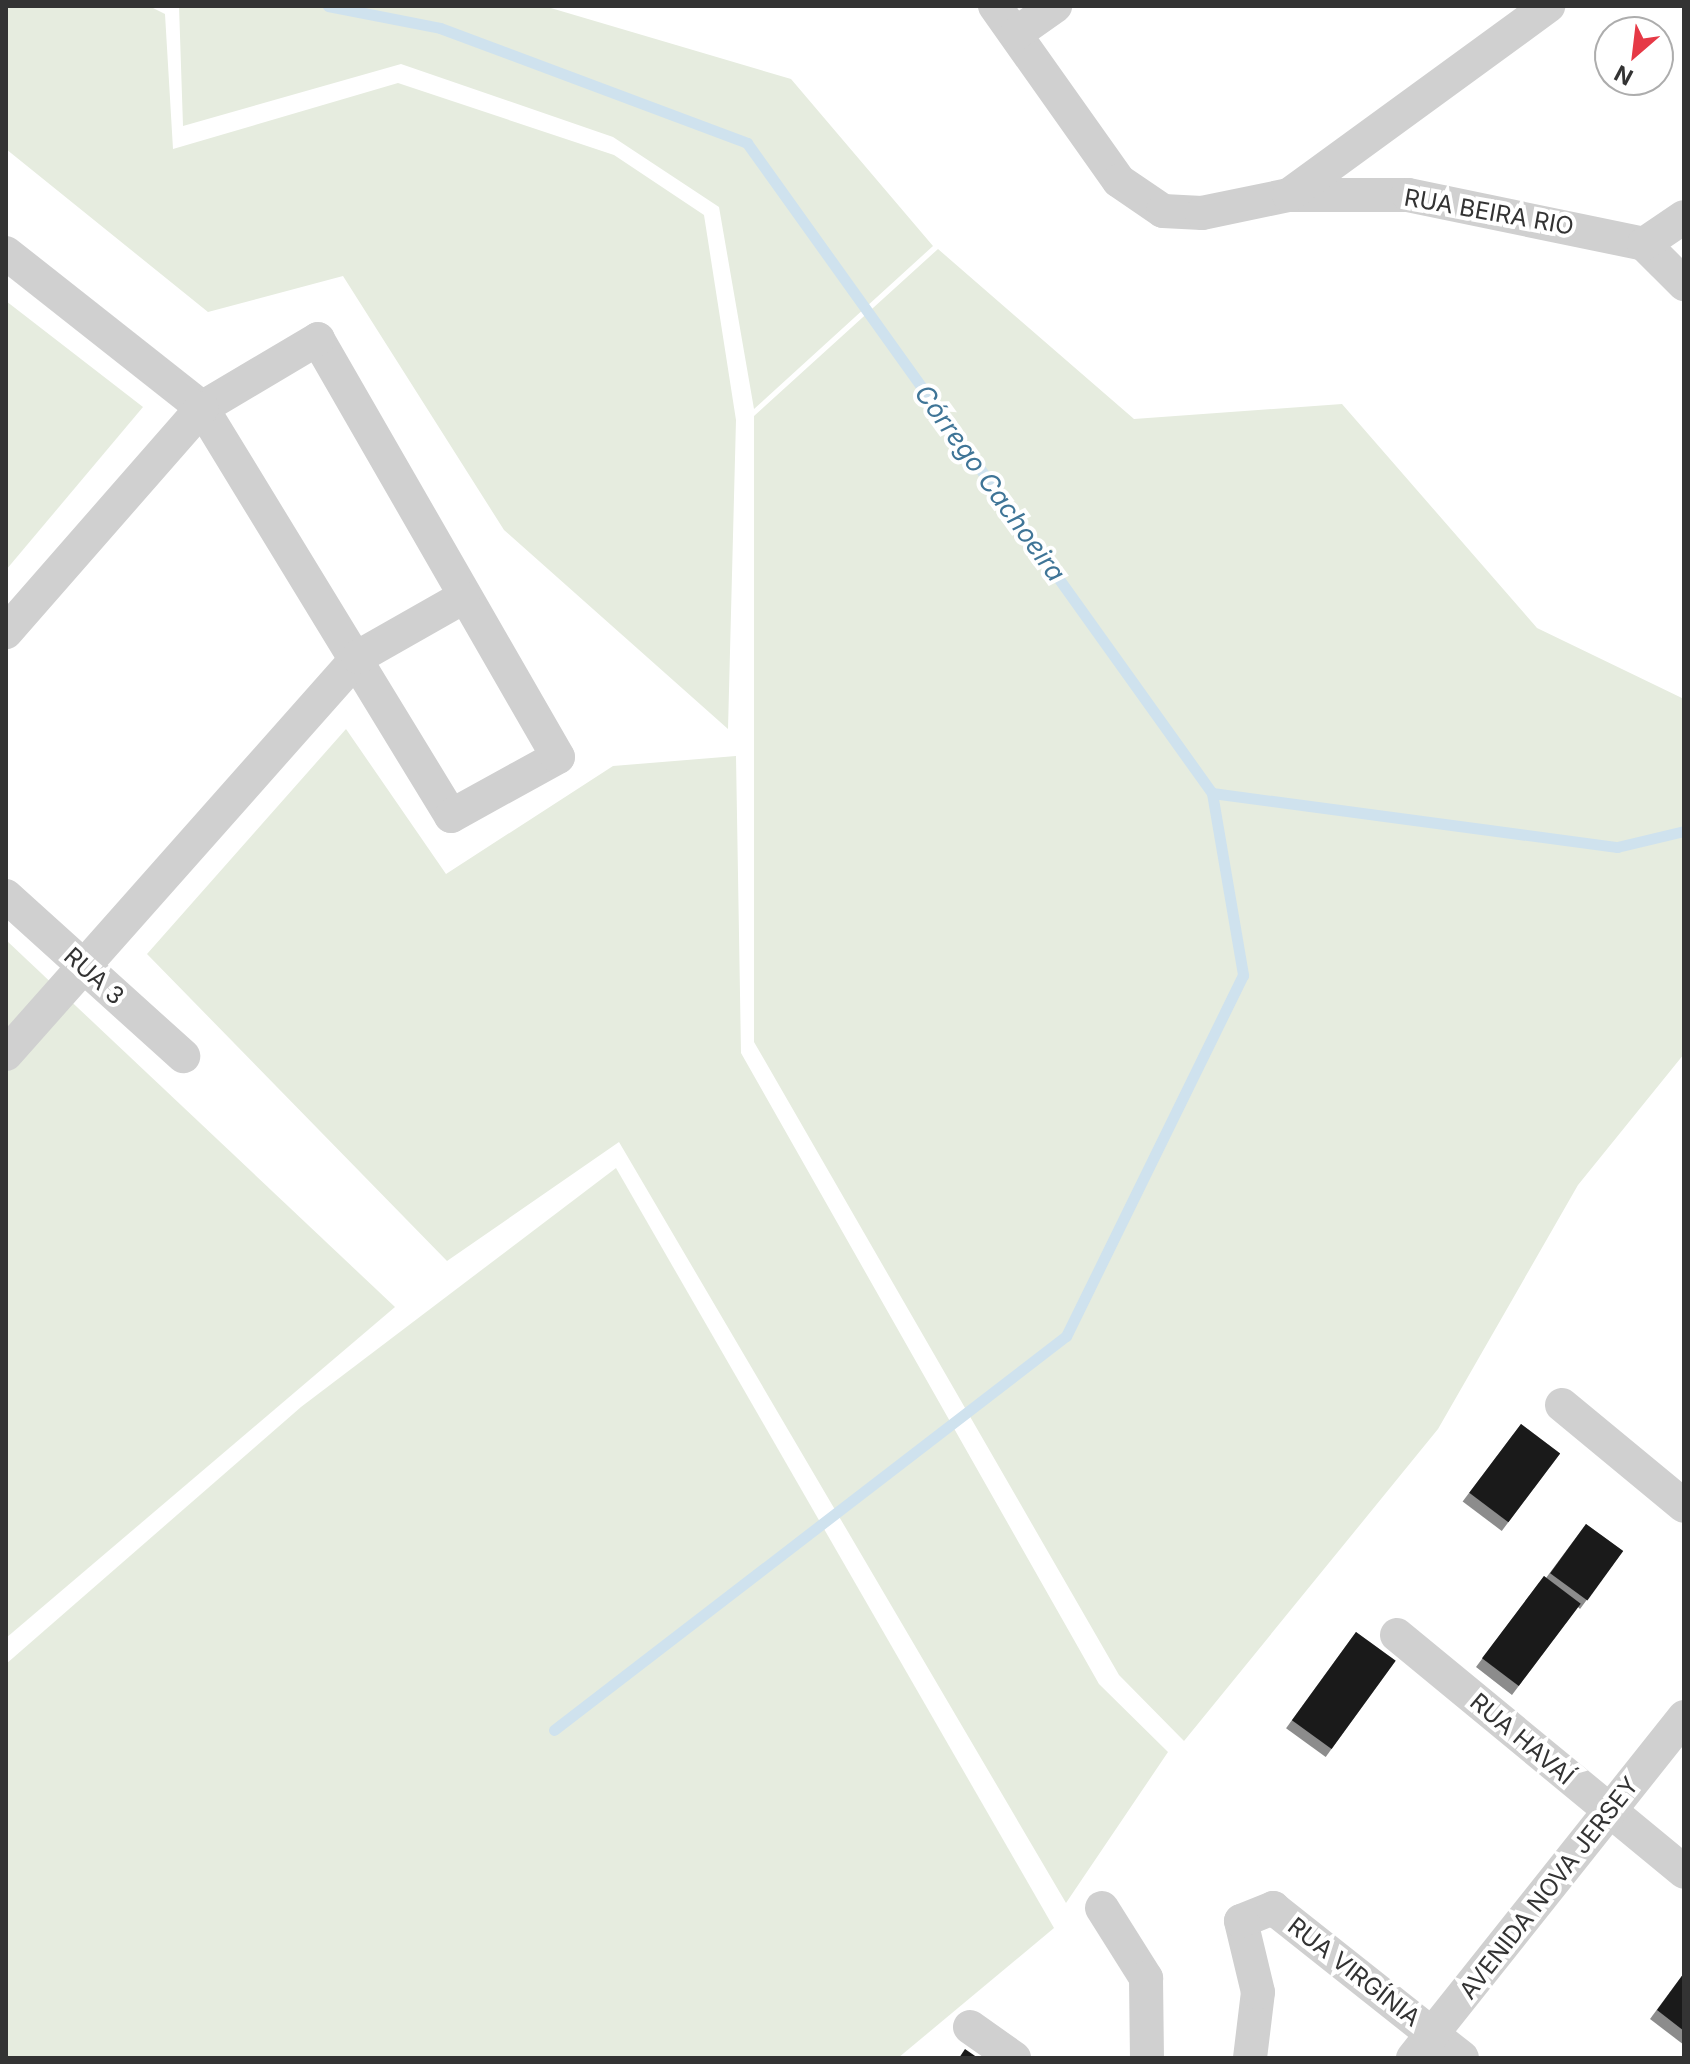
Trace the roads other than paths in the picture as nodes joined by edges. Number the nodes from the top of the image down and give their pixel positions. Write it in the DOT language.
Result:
graph roads {
  1 [pos="995,6"];
  2 [pos="1055,6"];
  3 [pos="1548,6"];
  4 [pos="1017,33"];
  5 [pos="1289,195"];
  6 [pos="1684,217"];
  7 [pos="1644,244"];
  8 [pos="6,253"];
  9 [pos="1684,284"];
  10 [pos="202,408"];
  11 [pos="462,598"];
  12 [pos="6,632"];
  13 [pos="358,657"];
  14 [pos="6,896"];
  15 [pos="85,967"];
  16 [pos="6,1054"];
  17 [pos="183,1056"];
  18 [pos="1562,1405"];
  19 [pos="1684,1506"];
  20 [pos="1397,1635"];
  21 [pos="1684,1717"];
  22 [pos="1609,1813"];
  23 [pos="1684,1872"];
  24 [pos="1102,1908"];
  25 [pos="970,2027"];
  26 [pos="1423,2046"];
  27 [pos="1014,2058"];
  28 [pos="1147,2058"];
  29 [pos="1250,2058"];
  30 [pos="1462,2058"];
  1 -- 4 [label="street, RUA BEIRA RIO"];
  2 -- 4 [label="street"];
  3 -- 5 [label="street"];
  4 -- 5 [label="street, RUA BEIRA RIO"];
  5 -- 7 [label="street, RUA BEIRA RIO"];
  6 -- 7 [label="street"];
  7 -- 9 [label="street"];
  8 -- 10 [label="street"];
  10 -- 11 [label="street"];
  10 -- 12 [label="street"];
  10 -- 13 [label="street"];
  11 -- 13 [label="street"];
  11 -- 13 [label="street"];
  13 -- 15 [label="street"];
  14 -- 15 [label="street, RUA 3"];
  15 -- 16 [label="street"];
  15 -- 17 [label="street, RUA 3"];
  18 -- 19 [label="street"];
  20 -- 22 [label="street, RUA HAVAÍ"];
  21 -- 22 [label="street, AVENIDA NOVA JERSEY"];
  22 -- 23 [label="street, RUA HAVAÍ"];
  22 -- 26 [label="street, AVENIDA NOVA JERSEY"];
  24 -- 28 [label="street"];
  25 -- 27 [label="street"];
  26 -- 29 [label="street, RUA VIRGÍNIA"];
  26 -- 30 [label="street, RUA VIRGÍNIA"];
}
